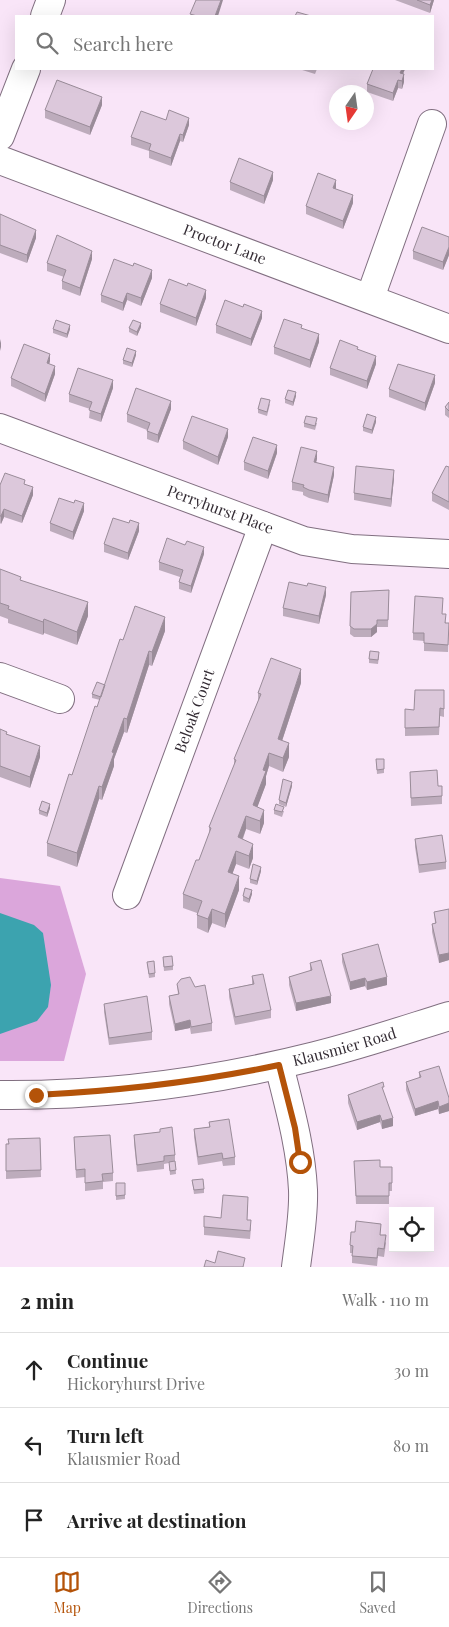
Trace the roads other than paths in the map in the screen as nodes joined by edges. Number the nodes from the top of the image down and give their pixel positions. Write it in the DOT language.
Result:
graph roads {
  1 [pos="52,0"];
  2 [pos="45,15"];
  3 [pos="26,70"];
  4 [pos="432,124"];
  5 [pos="0,136"];
  6 [pos="0,160"];
  7 [pos="370,298"];
  8 [pos="449,329"];
  9 [pos="0,428"];
  10 [pos="263,526"];
  11 [pos="449,554"];
  12 [pos="0,677"];
  13 [pos="60,699"];
  14 [pos="127,895"];
  15 [pos="449,1016"];
  16 [pos="279,1065"];
  17 [pos="0,1095"];
  18 [pos="296,1267"];
  1 -- 2 [label="street"];
  3 -- 5 [label="street"];
  4 -- 7 [label="street"];
  6 -- 7 [label="street, Proctor Lane"];
  7 -- 8 [label="street, Proctor Lane"];
  9 -- 10 [label="street, Perryhurst Place"];
  10 -- 11 [label="street, Perryhurst Place"];
  10 -- 14 [label="street, Beloak Court"];
  12 -- 13 [label="street"];
  15 -- 16 [label="street, Klausmier Road"];
  16 -- 17 [label="street, Klausmier Road"];
  16 -- 18 [label="street"];
}
